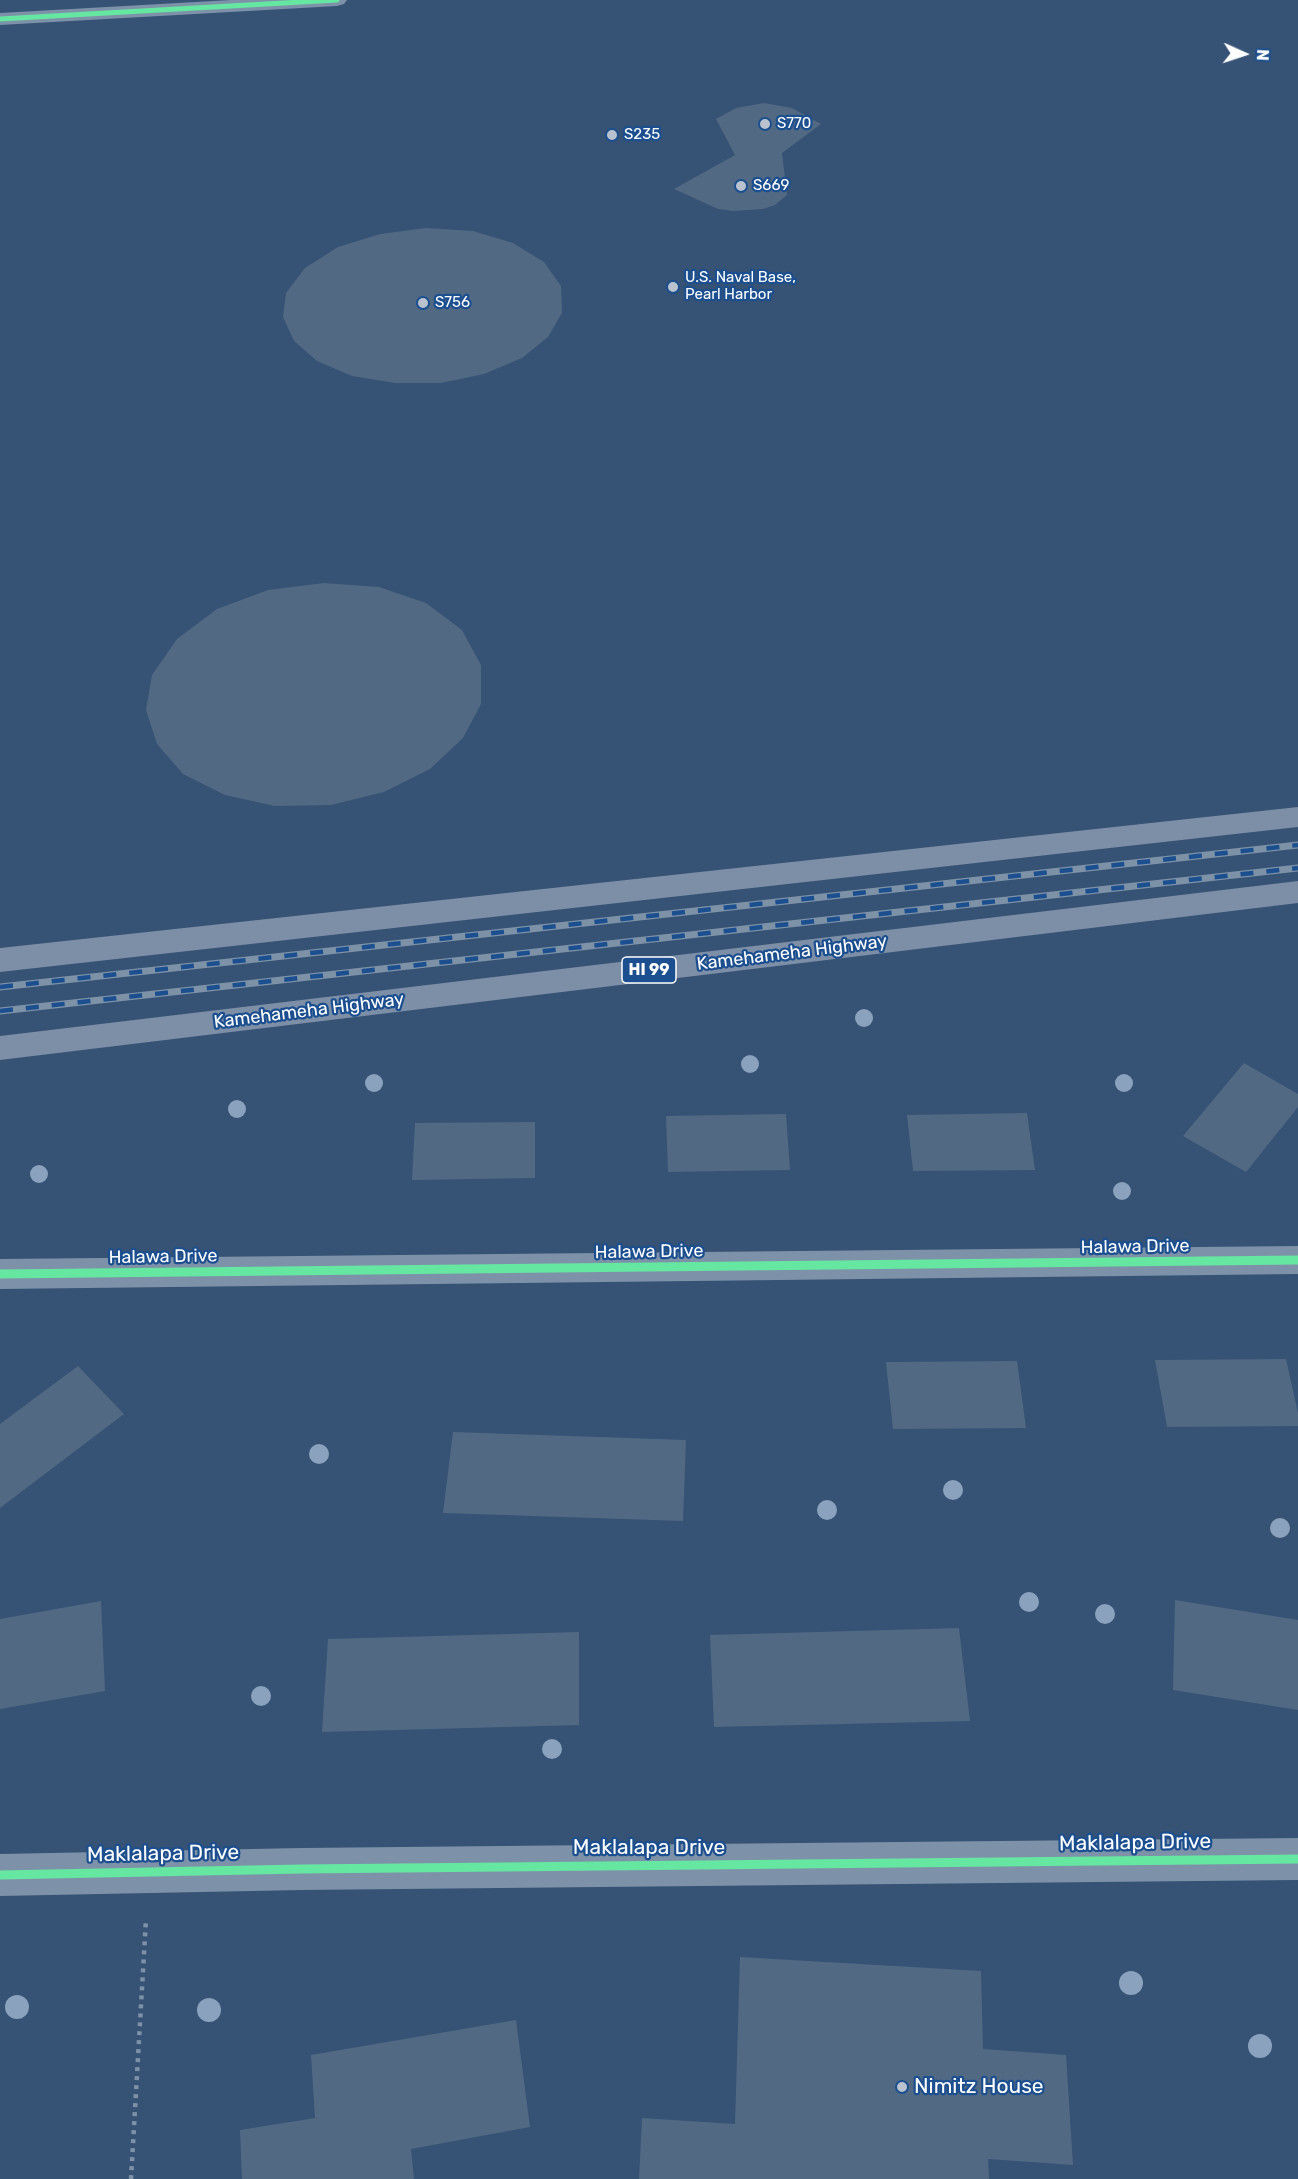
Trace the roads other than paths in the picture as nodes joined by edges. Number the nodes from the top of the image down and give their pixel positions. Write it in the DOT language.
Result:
graph roads {
  1 [pos="337,0"];
  2 [pos="0,20"];
  3 [pos="1298,817"];
  4 [pos="1298,892"];
  5 [pos="0,960"];
  6 [pos="0,1048"];
  7 [pos="1298,1260"];
  8 [pos="0,1274"];
  9 [pos="1298,1859"];
  10 [pos="0,1875"];
  1 -- 2 [label="street"];
  3 -- 5 [label="main road"];
  4 -- 6 [label="main road, Kamehameha Highway / HI 99"];
  7 -- 8 [label="street, Halawa Drive"];
  9 -- 10 [label="street, Maklalapa Drive"];
}
